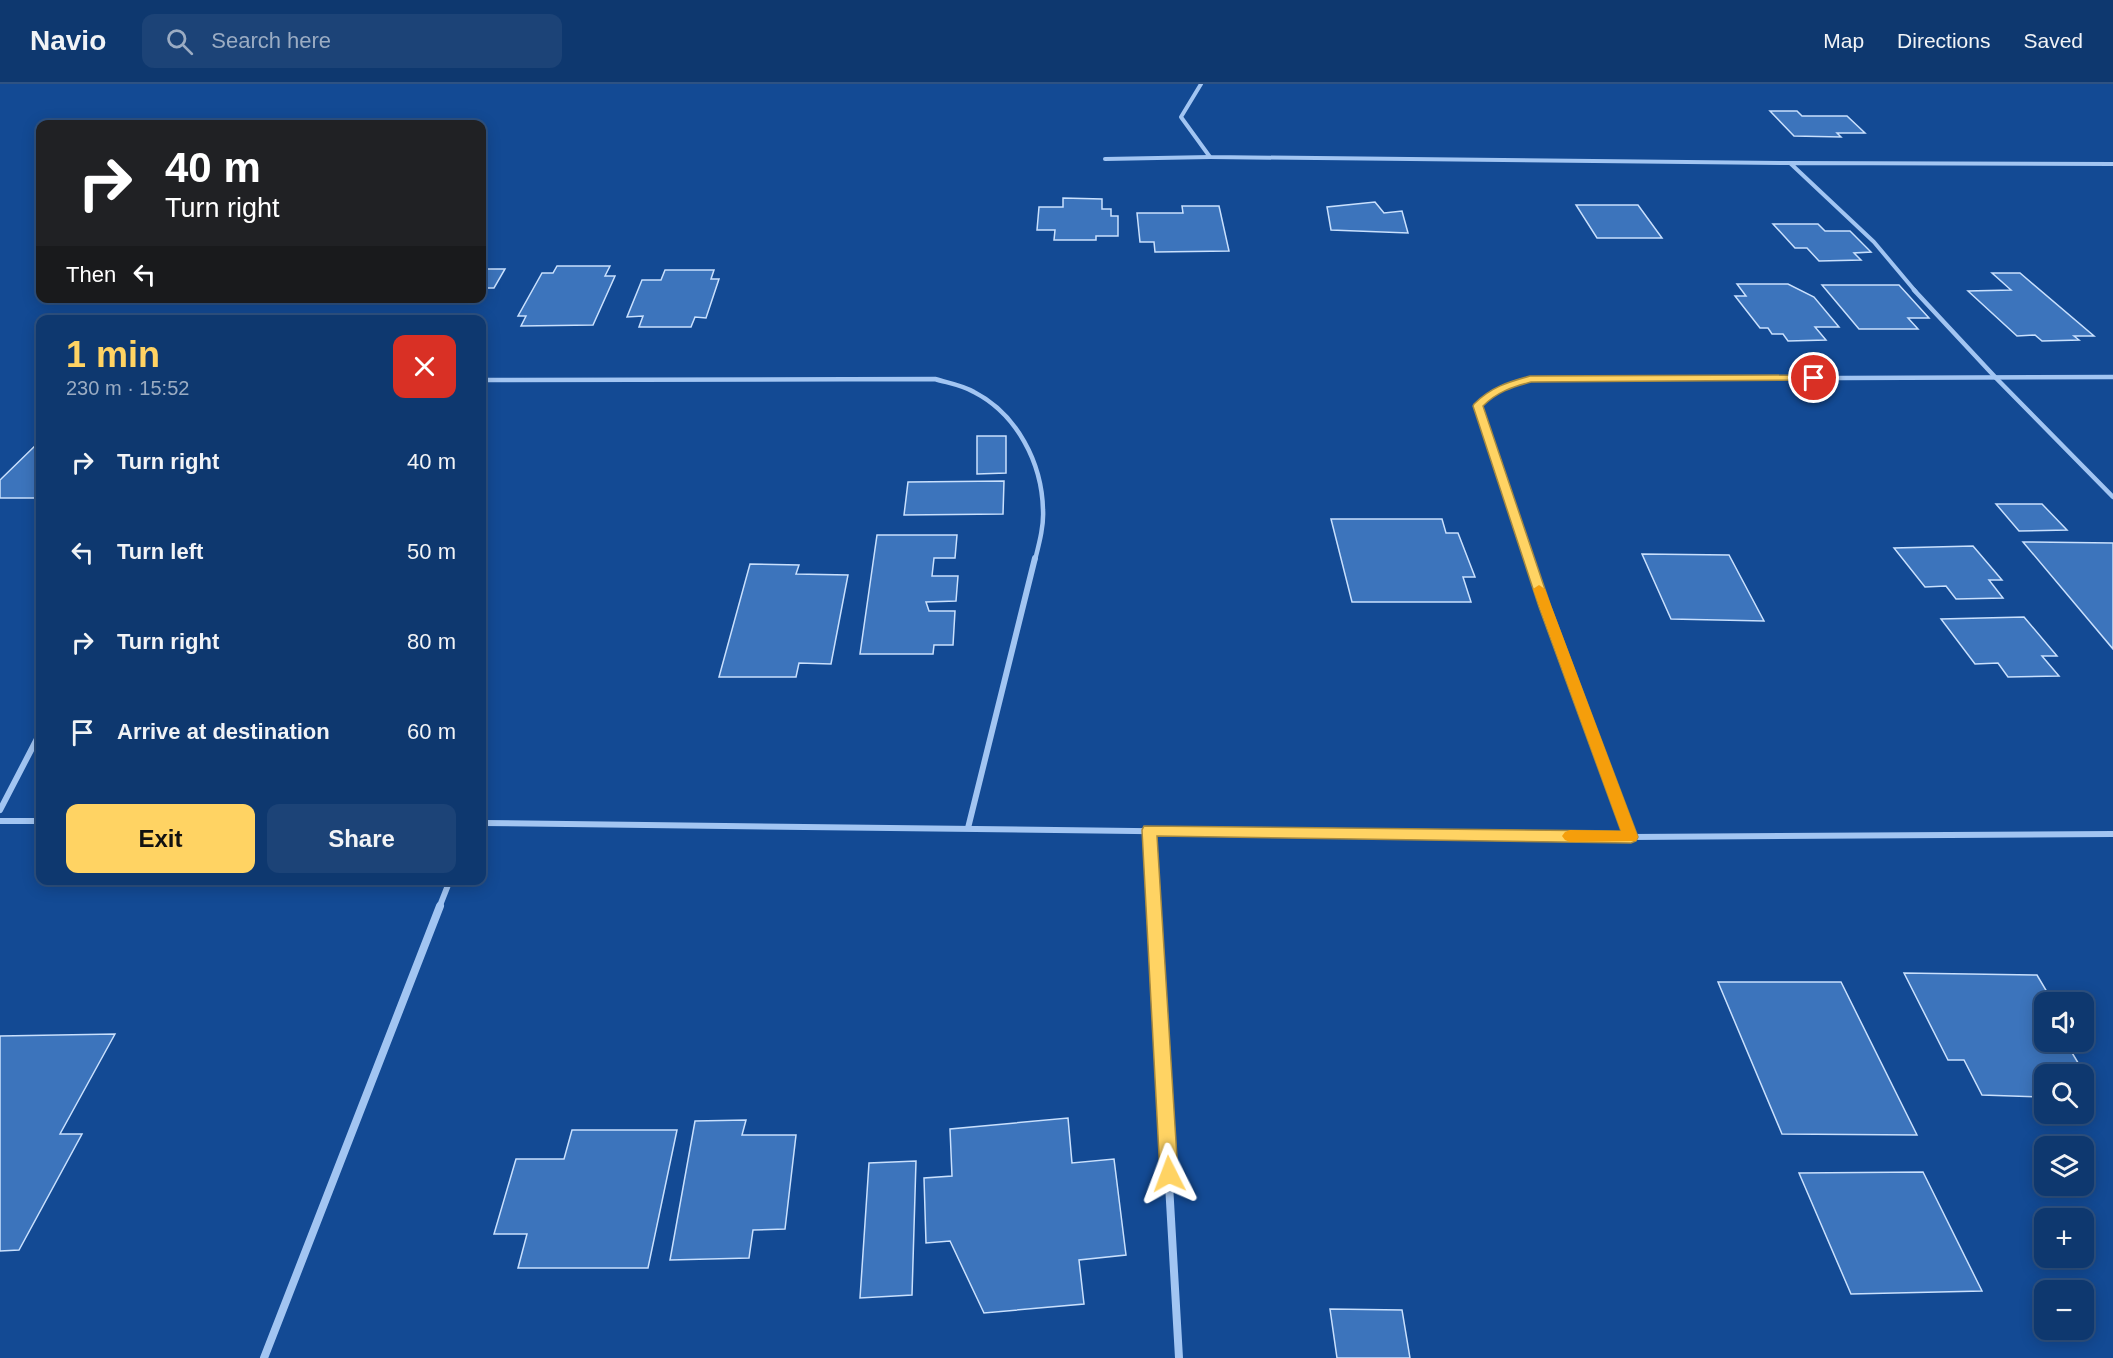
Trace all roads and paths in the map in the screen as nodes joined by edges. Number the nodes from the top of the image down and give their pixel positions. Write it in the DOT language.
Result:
graph roads {
  1 [pos="1201,84"];
  2 [pos="1210,158"];
  3 [pos="1105,159"];
  4 [pos="1790,163"];
  5 [pos="2113,164"];
  6 [pos="1996,378"];
  7 [pos="2113,378"];
  8 [pos="486,380"];
  9 [pos="2113,497"];
  10 [pos="36,741"];
  11 [pos="0,810"];
  12 [pos="0,820"];
  13 [pos="36,821"];
  14 [pos="486,824"];
  15 [pos="968,828"];
  16 [pos="1149,830"];
  17 [pos="2113,834"];
  18 [pos="1631,837"];
  19 [pos="448,885"];
  20 [pos="264,1358"];
  21 [pos="1179,1358"];
  1 -- 2 [label="street"];
  2 -- 3 [label="street"];
  2 -- 4 [label="street"];
  4 -- 5 [label="street"];
  4 -- 6 [label="street"];
  6 -- 7 [label="street"];
  6 -- 9 [label="street"];
  6 -- 18 [label="street"];
  8 -- 15 [label="street"];
  10 -- 11 [label="street"];
  12 -- 13 [label="street"];
  14 -- 15 [label="street"];
  15 -- 16 [label="street"];
  16 -- 18 [label="street"];
  16 -- 21 [label="street"];
  17 -- 18 [label="street"];
  19 -- 20 [label="street"];
}
